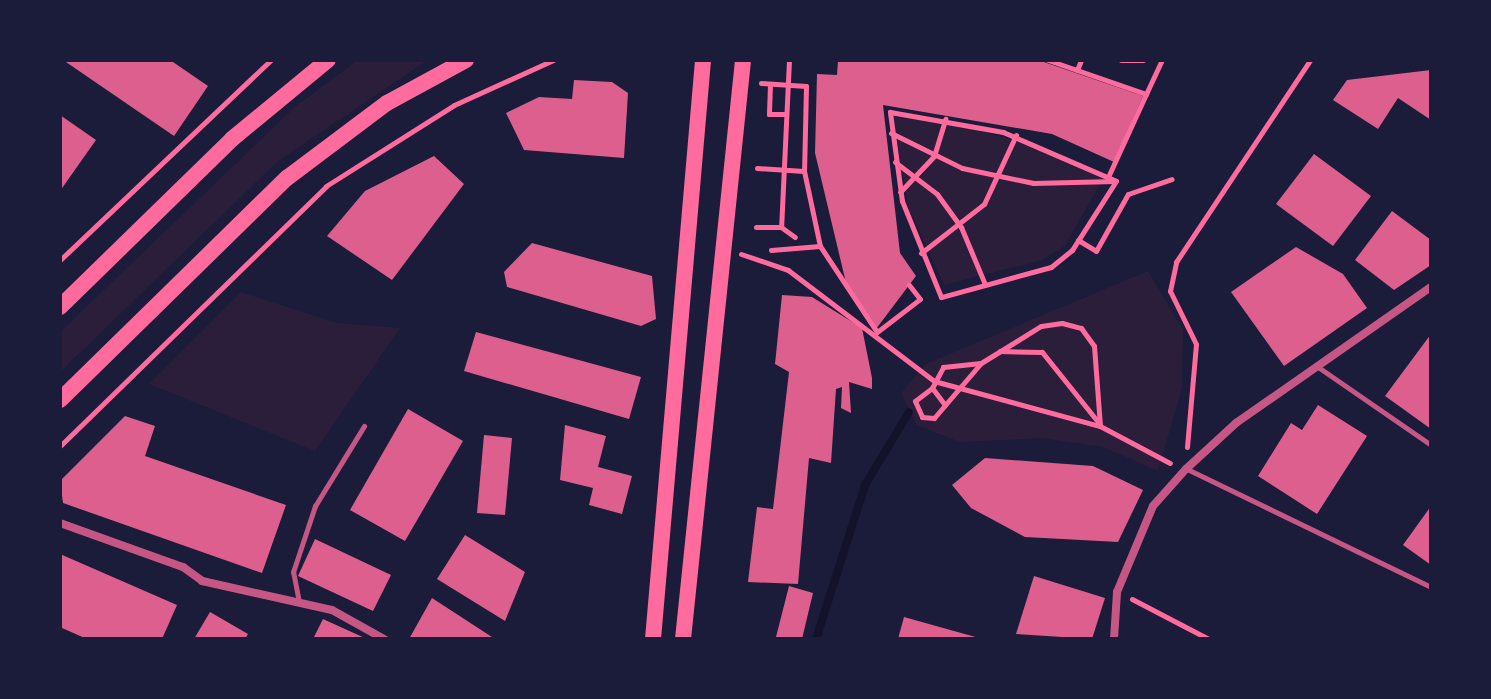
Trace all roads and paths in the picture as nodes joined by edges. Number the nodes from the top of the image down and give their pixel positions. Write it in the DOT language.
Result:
graph roads {
  1 [pos="271,60"];
  2 [pos="328,60"];
  3 [pos="466,60"];
  4 [pos="553,60"];
  5 [pos="703,60"];
  6 [pos="743,60"];
  7 [pos="789,60"];
  8 [pos="1048,60"];
  9 [pos="1081,60"];
  10 [pos="1121,60"];
  11 [pos="1143,60"];
  12 [pos="1162,60"];
  13 [pos="1310,60"];
  14 [pos="1077,70"];
  15 [pos="760,83"];
  16 [pos="770,84"];
  17 [pos="1146,94"];
  18 [pos="805,109"];
  19 [pos="816,109"];
  20 [pos="785,114"];
  21 [pos="945,119"];
  22 [pos="891,133"];
  23 [pos="1016,135"];
  24 [pos="934,156"];
  25 [pos="894,161"];
  26 [pos="757,168"];
  27 [pos="804,171"];
  28 [pos="1001,176"];
  29 [pos="1108,177"];
  30 [pos="920,178"];
  31 [pos="1172,179"];
  32 [pos="1116,181"];
  33 [pos="900,192"];
  34 [pos="756,227"];
  35 [pos="781,227"];
  36 [pos="961,227"];
  37 [pos="795,237"];
  38 [pos="1078,240"];
  39 [pos="820,246"];
  40 [pos="771,250"];
  41 [pos="921,253"];
  42 [pos="739,254"];
  43 [pos="60,260"];
  44 [pos="984,283"];
  45 [pos="909,285"];
  46 [pos="1431,287"];
  47 [pos="60,307"];
  48 [pos="999,351"];
  49 [pos="981,363"];
  50 [pos="1318,367"];
  51 [pos="934,381"];
  52 [pos="932,388"];
  53 [pos="959,391"];
  54 [pos="60,400"];
  55 [pos="945,405"];
  56 [pos="364,426"];
  57 [pos="1100,426"];
  58 [pos="1431,445"];
  59 [pos="60,446"];
  60 [pos="1186,469"];
  61 [pos="60,523"];
  62 [pos="1431,587"];
  63 [pos="1117,592"];
  64 [pos="299,602"];
  65 [pos="384,639"];
  66 [pos="653,639"];
  67 [pos="683,639"];
  68 [pos="1114,639"];
  69 [pos="1209,639"];
  1 -- 43 [label="path"];
  2 -- 47 [label="main road"];
  3 -- 54 [label="main road"];
  4 -- 59 [label="path"];
  5 -- 66 [label="main road"];
  6 -- 67 [label="main road"];
  7 -- 20 [label="path"];
  8 -- 14 [label="path"];
  9 -- 14 [label="path"];
  10 -- 11 [label="path"];
  12 -- 17 [label="path"];
  13 -- 60 [label="path"];
  14 -- 17 [label="path"];
  15 -- 16 [label="path"];
  16 -- 18 [label="path"];
  16 -- 20 [label="path"];
  17 -- 29 [label="path"];
  18 -- 19 [label="path"];
  18 -- 27 [label="path"];
  20 -- 35 [label="path"];
  21 -- 22 [label="path"];
  21 -- 23 [label="path"];
  21 -- 24 [label="path"];
  22 -- 24 [label="path"];
  22 -- 25 [label="path"];
  23 -- 28 [label="path"];
  23 -- 29 [label="path"];
  24 -- 28 [label="path"];
  24 -- 30 [label="path"];
  25 -- 30 [label="path"];
  25 -- 33 [label="path"];
  26 -- 27 [label="path"];
  27 -- 39 [label="path"];
  28 -- 32 [label="path"];
  28 -- 36 [label="path"];
  29 -- 32 [label="path"];
  30 -- 33 [label="path"];
  30 -- 36 [label="path"];
  31 -- 38 [label="path"];
  32 -- 38 [label="path"];
  33 -- 41 [label="path"];
  34 -- 35 [label="path"];
  35 -- 37 [label="path"];
  36 -- 41 [label="path"];
  36 -- 44 [label="path"];
  38 -- 44 [label="path"];
  39 -- 40 [label="path"];
  39 -- 45 [label="path"];
  41 -- 44 [label="path"];
  42 -- 51 [label="path"];
  46 -- 50 [label="street"];
  48 -- 49 [label="path"];
  48 -- 57 [label="path"];
  48 -- 57 [label="path"];
  49 -- 51 [label="path"];
  49 -- 53 [label="path"];
  50 -- 58 [label="lane"];
  50 -- 60 [label="street"];
  51 -- 52 [label="path"];
  51 -- 53 [label="path"];
  52 -- 55 [label="path"];
  52 -- 55 [label="path"];
  53 -- 55 [label="path"];
  53 -- 57 [label="path"];
  56 -- 64 [label="lane"];
  57 -- 60 [label="path"];
  60 -- 62 [label="lane"];
  60 -- 63 [label="street"];
  61 -- 64 [label="street"];
  63 -- 68 [label="street"];
  63 -- 69 [label="path"];
  64 -- 65 [label="street"];
}
